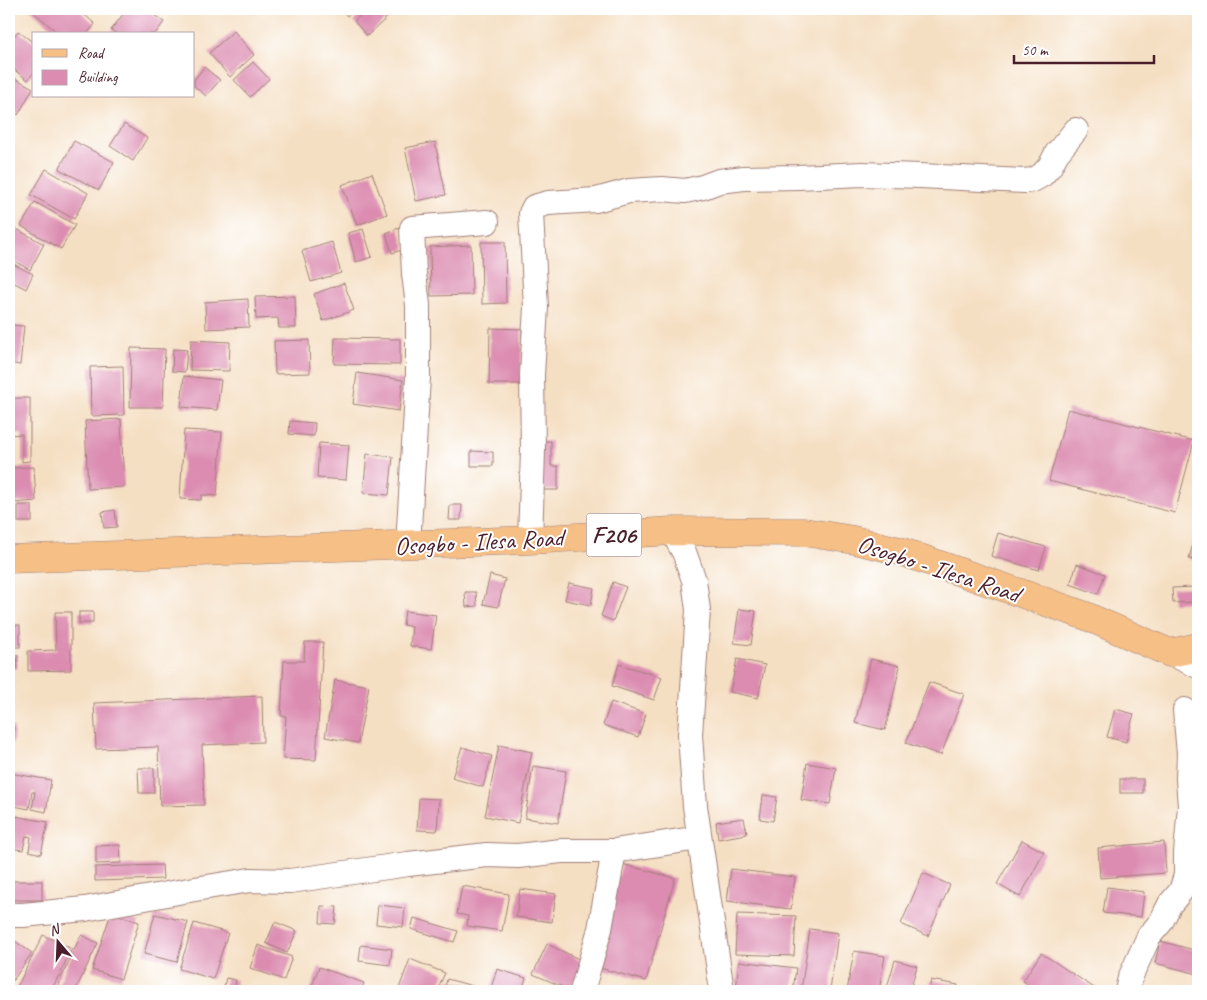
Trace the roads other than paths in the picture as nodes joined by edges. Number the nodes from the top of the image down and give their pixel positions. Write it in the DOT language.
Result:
graph roads {
  1 [pos="1076,130"];
  2 [pos="487,222"];
  3 [pos="672,531"];
  4 [pos="530,540"];
  5 [pos="408,545"];
  6 [pos="9,559"];
  7 [pos="1198,647"];
  8 [pos="1170,653"];
  9 [pos="1198,666"];
  10 [pos="1185,710"];
  11 [pos="699,838"];
  12 [pos="614,851"];
  13 [pos="9,915"];
  14 [pos="582,991"];
  15 [pos="722,991"];
  16 [pos="1127,991"];
  1 -- 4 [label="street"];
  2 -- 5 [label="street"];
  3 -- 4 [label="main road, Osogbo - Ilesa Road / F206"];
  3 -- 8 [label="main road, Osogbo - Ilesa Road / F206"];
  3 -- 11 [label="street"];
  4 -- 5 [label="main road, Osogbo - Ilesa Road / F206"];
  5 -- 6 [label="main road, Osogbo - Ilesa Road / F206"];
  7 -- 8 [label="main road"];
  8 -- 9 [label="street"];
  10 -- 16 [label="street"];
  11 -- 12 [label="street"];
  11 -- 15 [label="street"];
  12 -- 13 [label="street"];
  12 -- 14 [label="street"];
}
